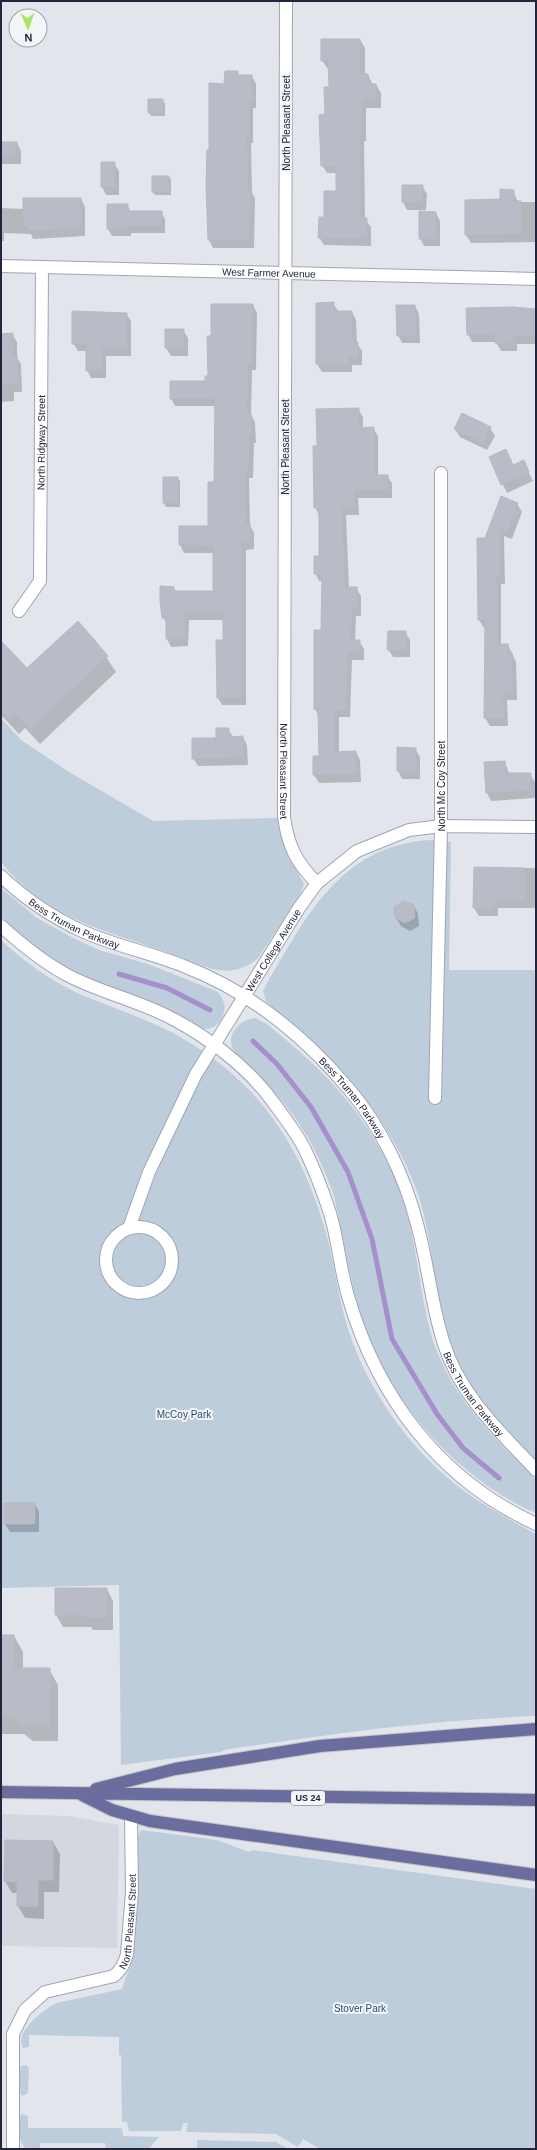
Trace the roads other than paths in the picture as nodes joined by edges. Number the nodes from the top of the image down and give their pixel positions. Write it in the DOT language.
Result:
graph roads {
  1 [pos="286,1"];
  2 [pos="1,266"];
  3 [pos="42,267"];
  4 [pos="285,272"];
  5 [pos="536,279"];
  6 [pos="441,474"];
  7 [pos="19,612"];
  8 [pos="441,826"];
  9 [pos="536,827"];
  10 [pos="1,876"];
  11 [pos="317,884"];
  12 [pos="1,926"];
  13 [pos="244,996"];
  14 [pos="213,1045"];
  15 [pos="435,1098"];
  16 [pos="129,1228"];
  17 [pos="536,1470"];
  18 [pos="536,1524"];
  19 [pos="536,1729"];
  20 [pos="1,1792"];
  21 [pos="79,1794"];
  22 [pos="536,1800"];
  23 [pos="131,1816"];
  24 [pos="536,1875"];
  25 [pos="13,2149"];
  1 -- 4 [label="street, North Pleasant Street"];
  2 -- 3 [label="street, West Farmer Avenue"];
  3 -- 4 [label="street, West Farmer Avenue"];
  3 -- 7 [label="street, North Ridgway Street"];
  4 -- 5 [label="street, West Farmer Avenue"];
  4 -- 11 [label="street, North Pleasant Street"];
  6 -- 8 [label="street, North Mc Coy Street"];
  8 -- 9 [label="street, West College Avenue"];
  8 -- 11 [label="street, West College Avenue"];
  8 -- 15 [label="street, North Mc Coy Street"];
  10 -- 13 [label="street, Bess Truman Parkway"];
  11 -- 13 [label="street, West College Avenue"];
  12 -- 14 [label="street"];
  13 -- 14 [label="street, West College Avenue"];
  13 -- 17 [label="street, Bess Truman Parkway"];
  14 -- 16 [label="street, West College Avenue"];
  14 -- 18 [label="street"];
  16 -- 16 [label="street"];
  19 -- 21 [label="main road"];
  20 -- 21 [label="main road, US 24"];
  21 -- 22 [label="main road, US 24"];
  21 -- 23 [label="main road"];
  23 -- 24 [label="main road"];
  23 -- 25 [label="street, North Pleasant Street"];
}
